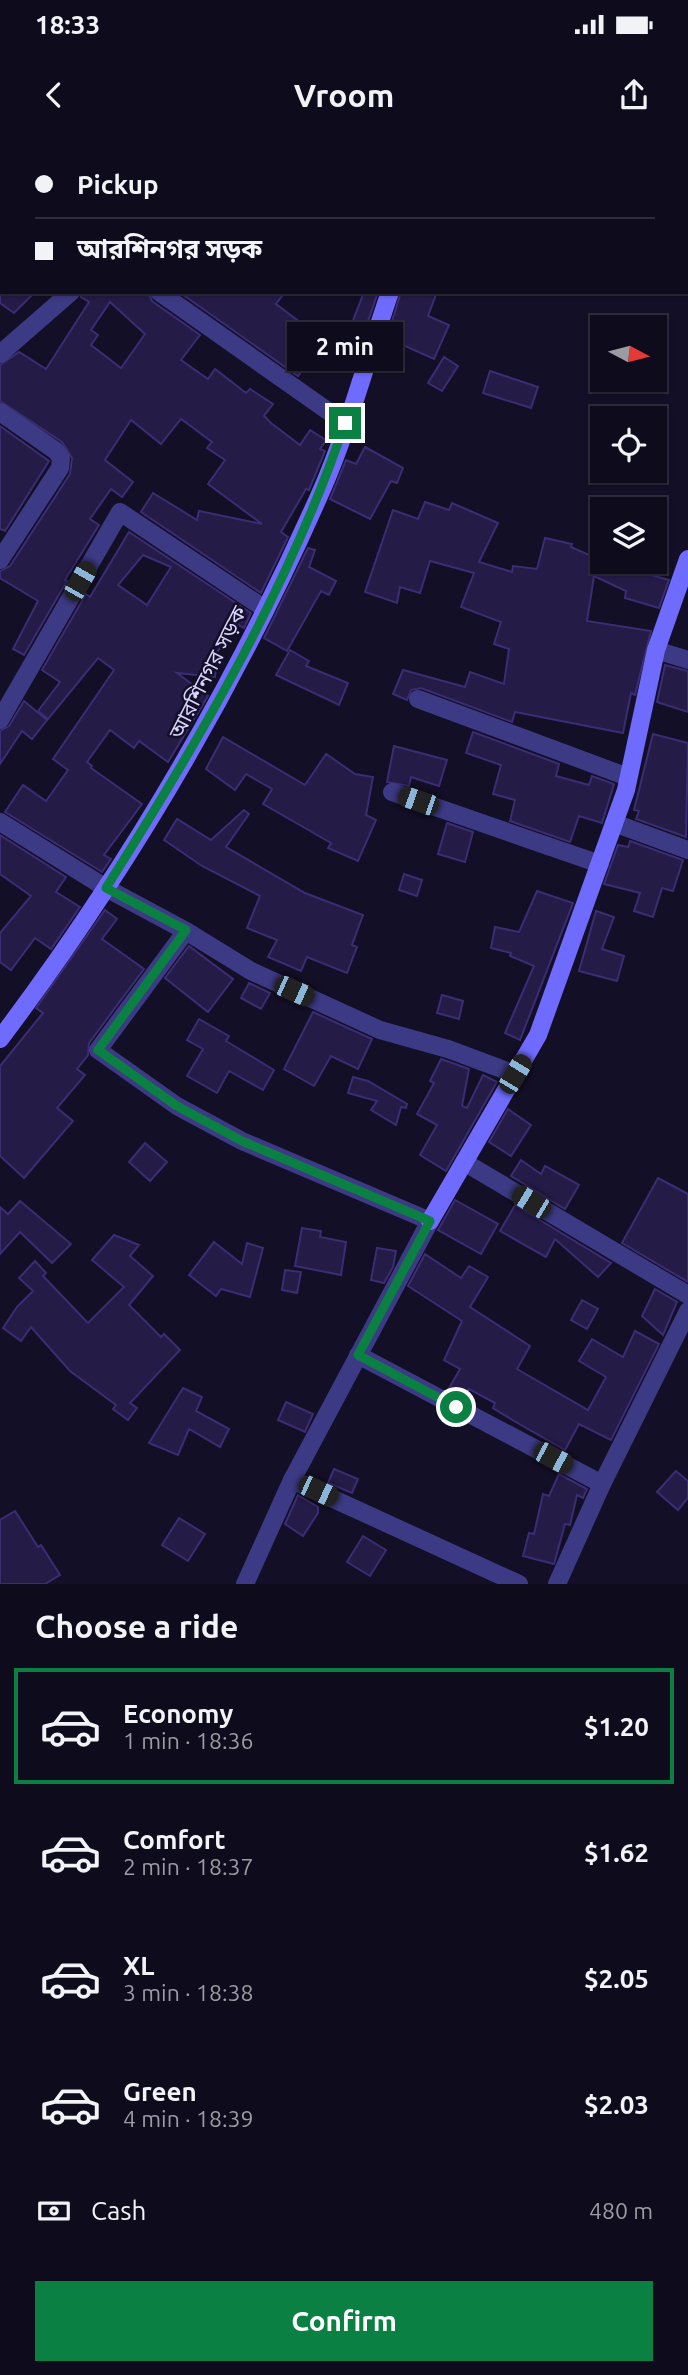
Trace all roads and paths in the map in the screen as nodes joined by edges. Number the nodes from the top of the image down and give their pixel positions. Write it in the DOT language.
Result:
graph roads {
  1 [pos="69,294"];
  2 [pos="162,294"];
  3 [pos="389,294"];
  4 [pos="0,354"];
  5 [pos="0,412"];
  6 [pos="345,423"];
  7 [pos="0,560"];
  8 [pos="687,566"];
  9 [pos="265,609"];
  10 [pos="656,650"];
  11 [pos="688,660"];
  12 [pos="418,699"];
  13 [pos="0,720"];
  14 [pos="628,777"];
  15 [pos="392,792"];
  16 [pos="0,822"];
  17 [pos="614,823"];
  18 [pos="688,850"];
  19 [pos="600,864"];
  20 [pos="106,888"];
  21 [pos="186,930"];
  22 [pos="0,1039"];
  23 [pos="515,1074"];
  24 [pos="464,1162"];
  25 [pos="430,1221"];
  26 [pos="688,1295"];
  27 [pos="688,1311"];
  28 [pos="358,1355"];
  29 [pos="292,1480"];
  30 [pos="602,1484"];
  31 [pos="245,1584"];
  32 [pos="519,1584"];
  33 [pos="557,1584"];
  1 -- 4 [label="street"];
  2 -- 6 [label="street"];
  3 -- 6 [label="street, আরশিনগর সড়ক"];
  5 -- 7 [label="street"];
  6 -- 9 [label="street, আরশিনগর সড়ক"];
  8 -- 10 [label="street"];
  9 -- 13 [label="street"];
  9 -- 20 [label="street, আরশিনগর সড়ক"];
  10 -- 11 [label="street"];
  10 -- 14 [label="street"];
  12 -- 14 [label="street"];
  14 -- 17 [label="street"];
  15 -- 19 [label="street"];
  16 -- 20 [label="street"];
  17 -- 18 [label="street"];
  17 -- 19 [label="street"];
  19 -- 23 [label="street"];
  20 -- 21 [label="street"];
  20 -- 22 [label="street, আরশিনগর সড়ক"];
  21 -- 23 [label="street"];
  21 -- 25 [label="street"];
  23 -- 24 [label="street"];
  24 -- 25 [label="street"];
  24 -- 26 [label="street"];
  25 -- 28 [label="street"];
  27 -- 30 [label="street"];
  28 -- 29 [label="street"];
  28 -- 30 [label="street"];
  29 -- 31 [label="street"];
  29 -- 32 [label="street"];
  30 -- 33 [label="street"];
}
